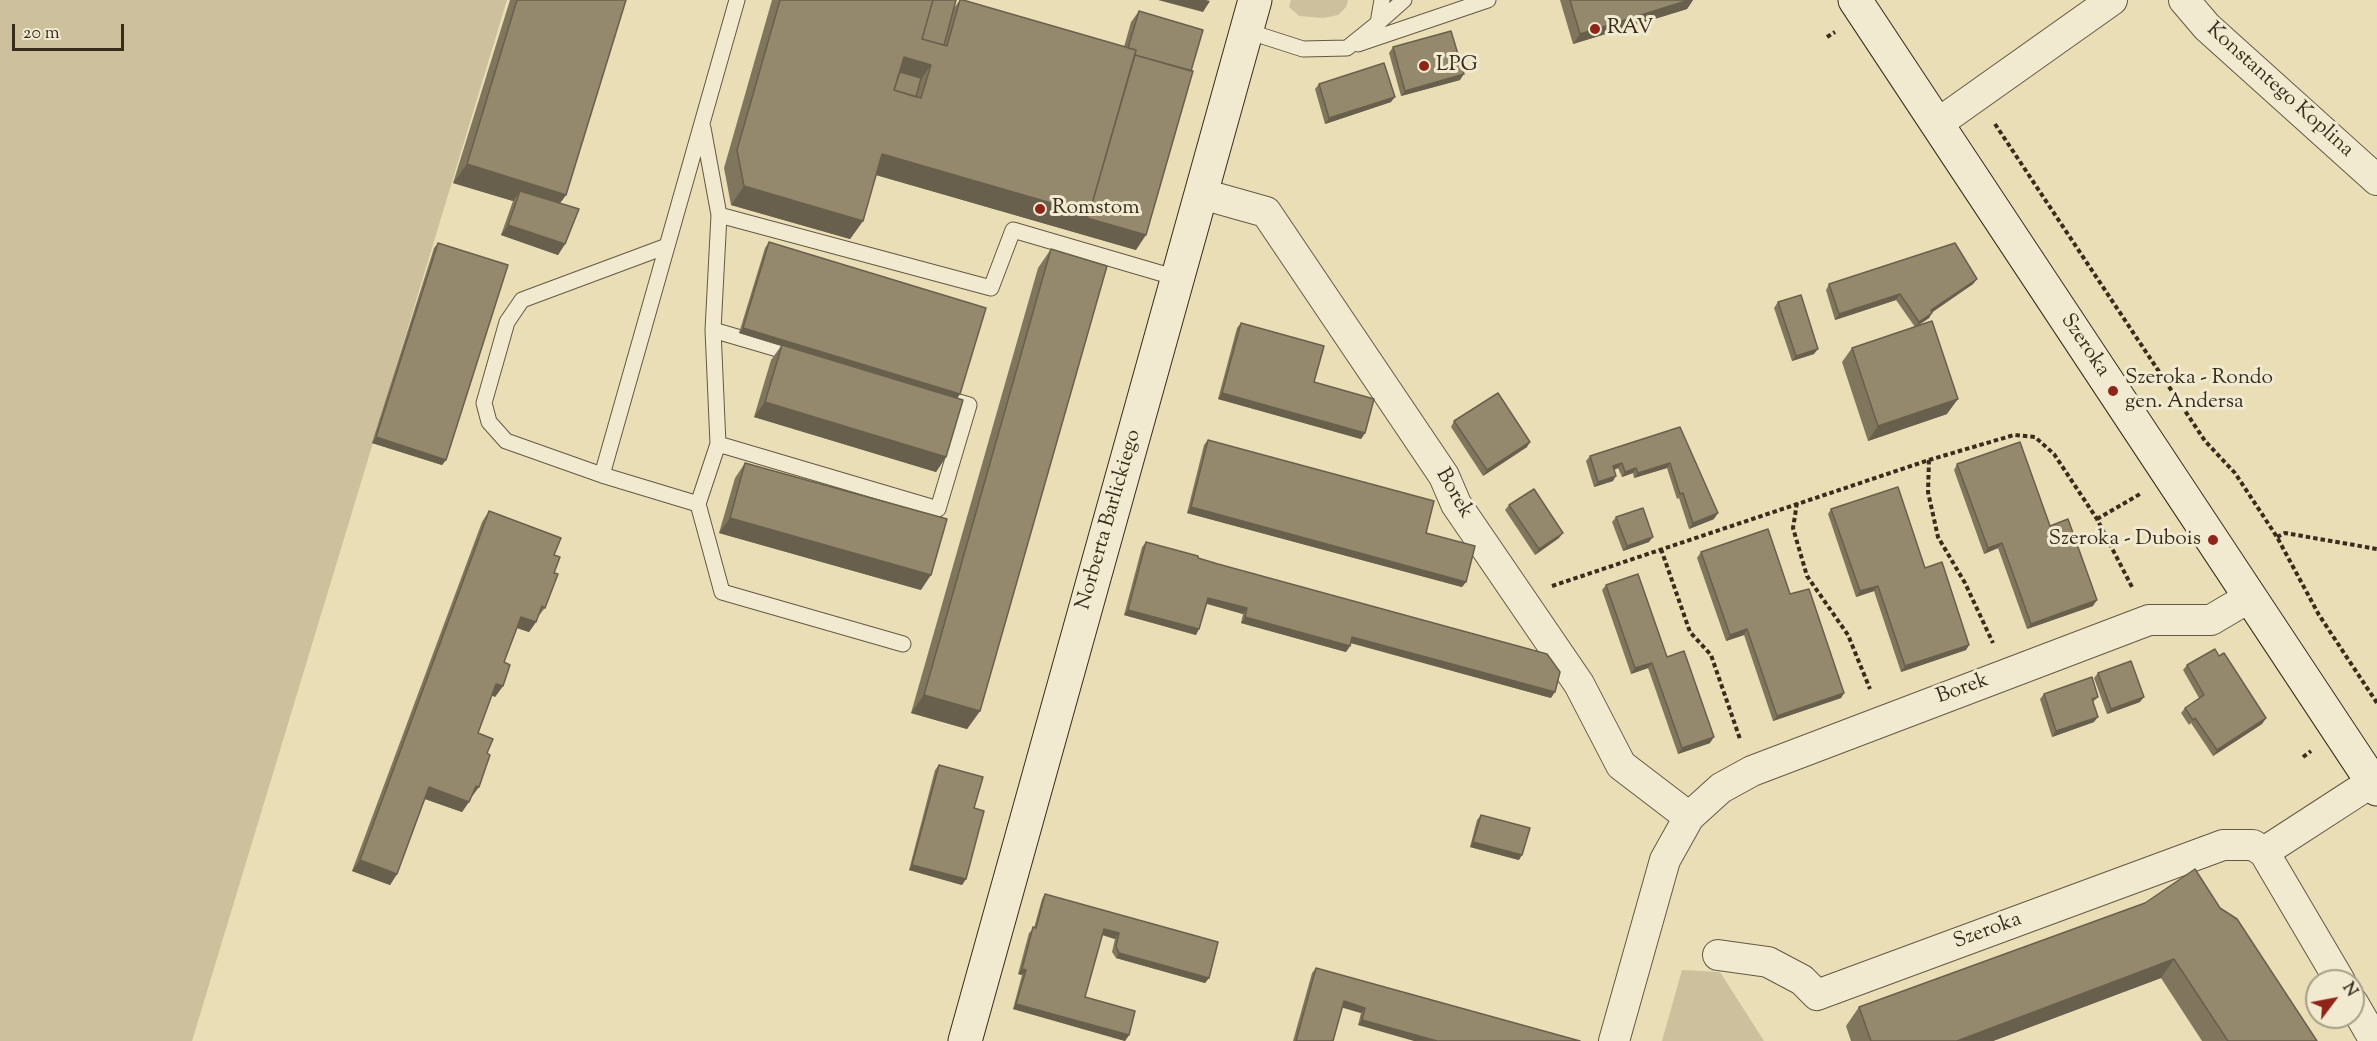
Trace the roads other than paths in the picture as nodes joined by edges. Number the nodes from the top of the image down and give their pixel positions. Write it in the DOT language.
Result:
graph roads {
  1 [pos="737,0"];
  2 [pos="1382,0"];
  3 [pos="1404,0"];
  4 [pos="1488,0"];
  5 [pos="1855,0"];
  6 [pos="2112,0"];
  7 [pos="2184,0"];
  8 [pos="1251,15"];
  9 [pos="1378,23"];
  10 [pos="1347,48"];
  11 [pos="1936,124"];
  12 [pos="702,126"];
  13 [pos="2377,180"];
  14 [pos="1202,194"];
  15 [pos="719,216"];
  16 [pos="668,246"];
  17 [pos="1177,278"];
  18 [pos="713,330"];
  19 [pos="813,360"];
  20 [pos="936,395"];
  21 [pos="718,444"];
  22 [pos="602,475"];
  23 [pos="698,504"];
  24 [pos="2250,597"];
  25 [pos="903,645"];
  26 [pos="2375,785"];
  27 [pos="1689,817"];
  28 [pos="2264,852"];
  29 [pos="1718,955"];
  30 [pos="2333,969"];
  31 [pos="2365,1024"];
  32 [pos="965,1041"];
  33 [pos="1614,1041"];
  34 [pos="2375,1041"];
  1 -- 12 [label="lane"];
  2 -- 9 [label="lane"];
  3 -- 9 [label="lane"];
  4 -- 10 [label="lane"];
  5 -- 11 [label="street, Szeroka"];
  6 -- 11 [label="street"];
  7 -- 13 [label="street, Konstantego Koplina"];
  8 -- 10 [label="lane"];
  8 -- 14 [label="street, Norberta Barlickiego"];
  9 -- 10 [label="lane"];
  11 -- 24 [label="street, Szeroka"];
  12 -- 15 [label="lane"];
  12 -- 16 [label="lane"];
  14 -- 17 [label="street, Norberta Barlickiego"];
  14 -- 27 [label="street, Borek"];
  15 -- 17 [label="lane"];
  15 -- 18 [label="lane"];
  16 -- 22 [label="lane"];
  16 -- 22 [label="lane"];
  17 -- 32 [label="street, Norberta Barlickiego"];
  18 -- 19 [label="lane"];
  18 -- 21 [label="lane"];
  20 -- 21 [label="lane"];
  21 -- 23 [label="lane"];
  22 -- 23 [label="lane"];
  23 -- 25 [label="lane"];
  24 -- 26 [label="street, Szeroka"];
  24 -- 27 [label="street, Borek"];
  26 -- 28 [label="street, Szeroka"];
  27 -- 33 [label="street, Borek"];
  28 -- 29 [label="street, Szeroka"];
  28 -- 30 [label="street"];
  31 -- 34 [label="street"];
}
